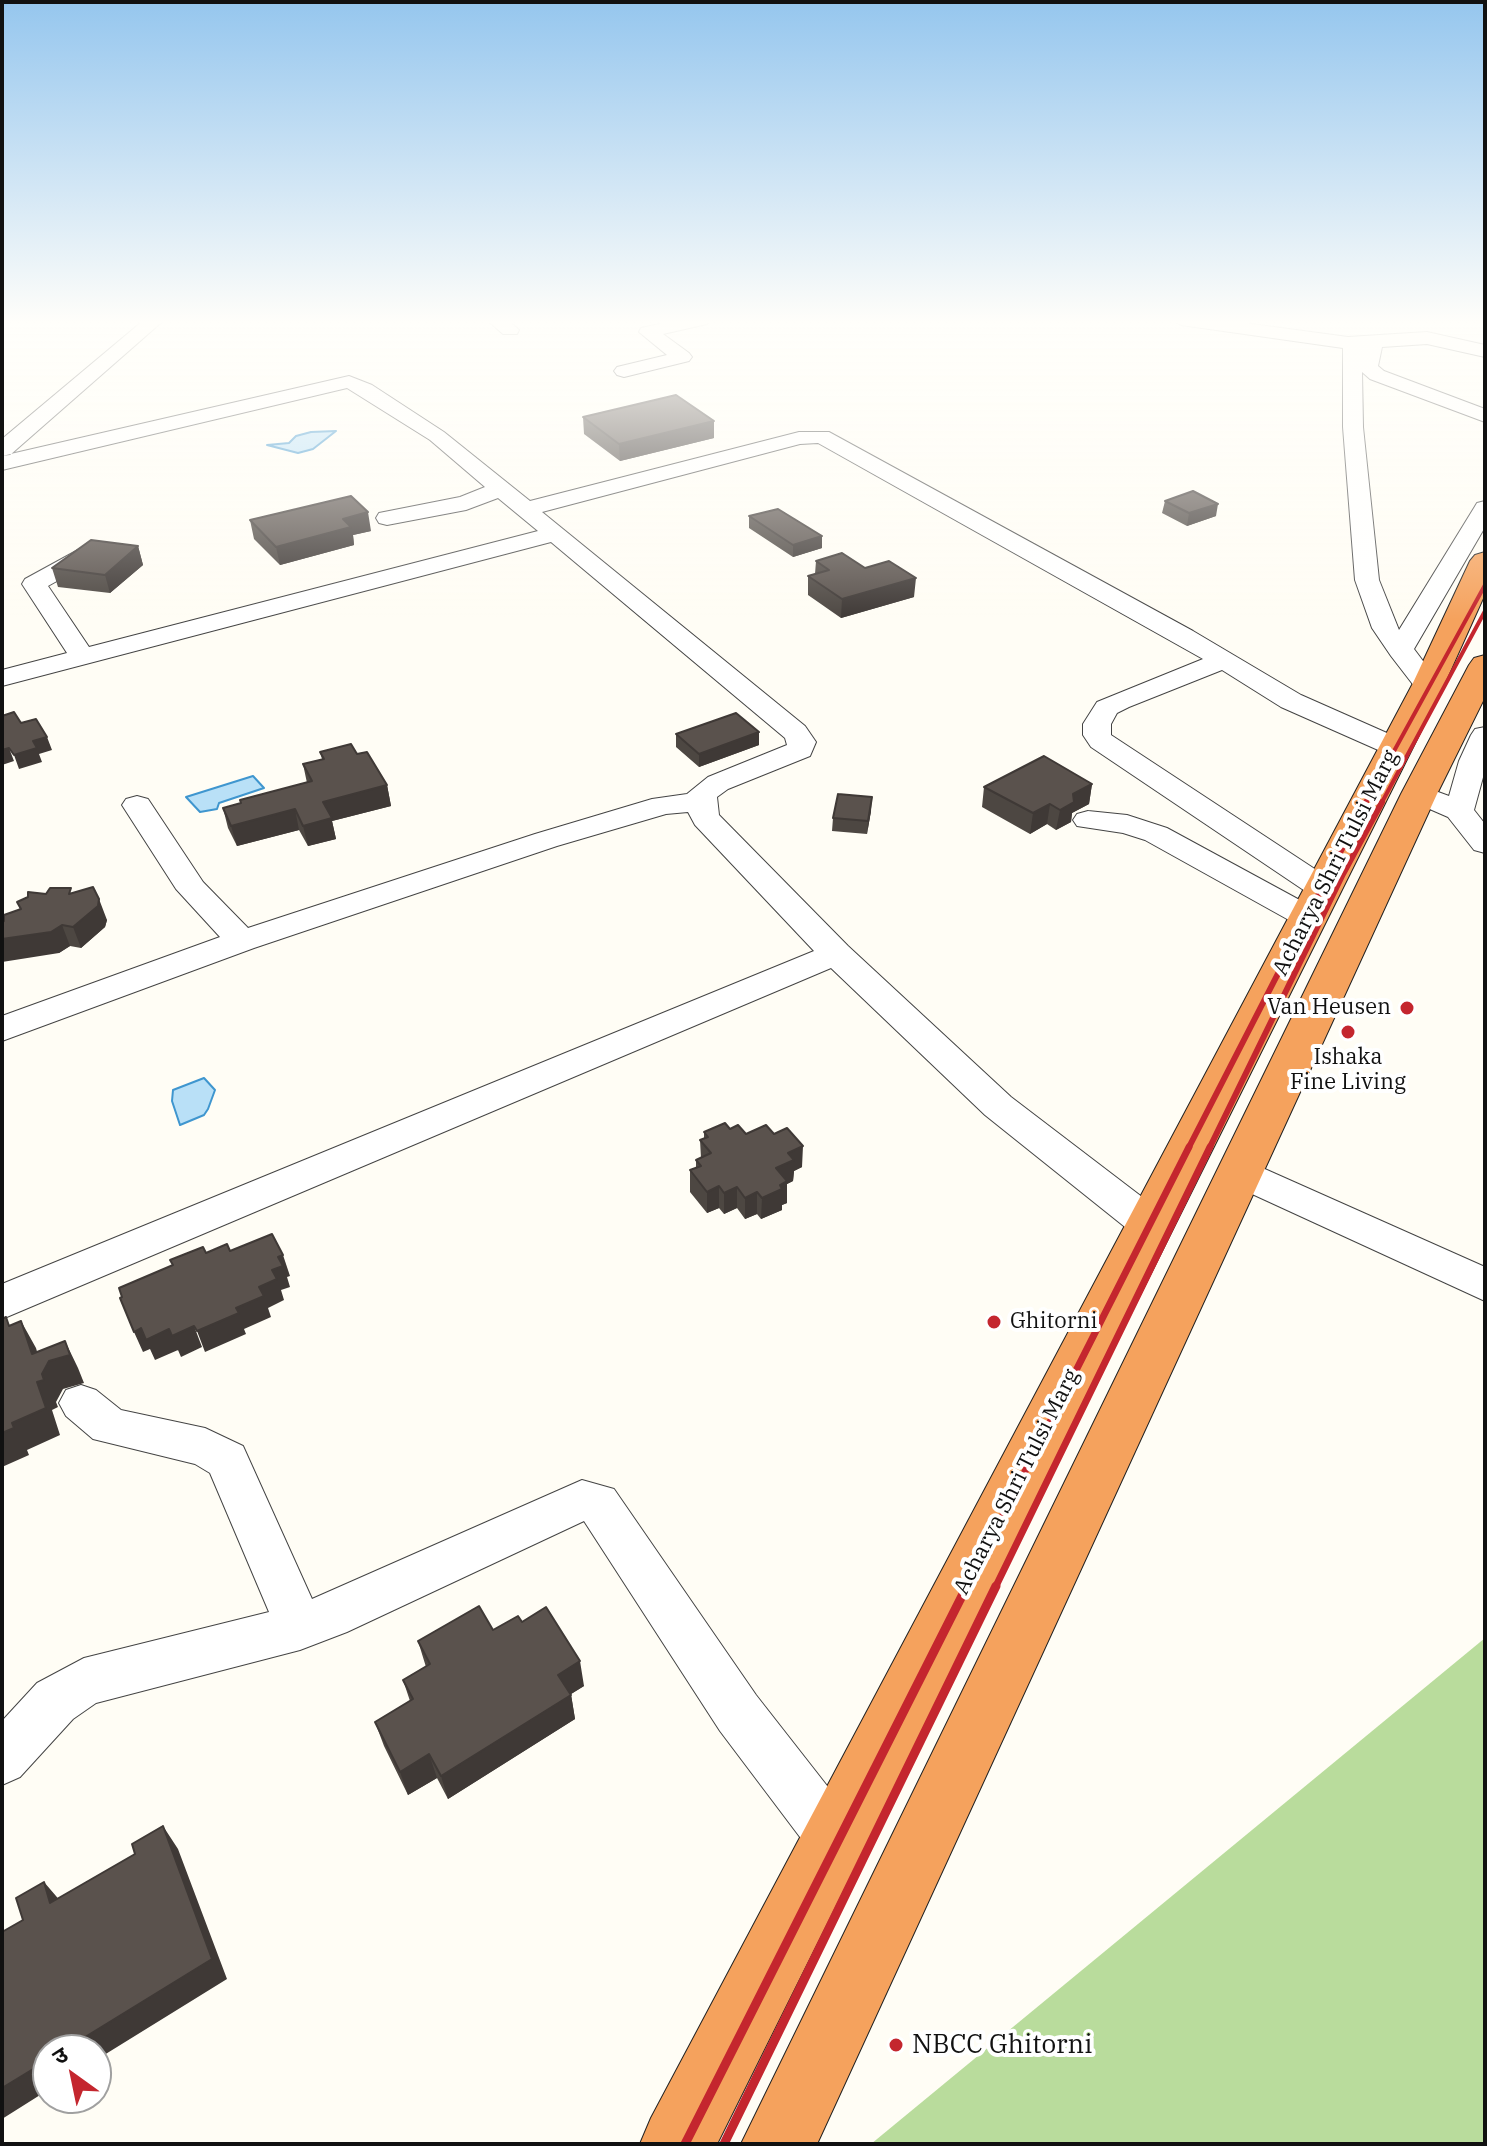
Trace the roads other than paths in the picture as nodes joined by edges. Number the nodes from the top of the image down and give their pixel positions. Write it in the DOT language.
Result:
graph roads {
  1 [pos="37,420"];
  2 [pos="187,420"];
  3 [pos="412,420"];
  4 [pos="1353,420"];
  5 [pos="2,450"];
  6 [pos="2,463"];
  7 [pos="503,488"];
  8 [pos="1485,508"];
  9 [pos="526,509"];
  10 [pos="387,518"];
  11 [pos="554,534"];
  12 [pos="104,543"];
  13 [pos="1485,561"];
  14 [pos="83,657"];
  15 [pos="1224,660"];
  16 [pos="1485,665"];
  17 [pos="1414,668"];
  18 [pos="2,678"];
  19 [pos="1485,735"];
  20 [pos="1412,784"];
  21 [pos="701,802"];
  22 [pos="137,805"];
  23 [pos="1088,820"];
  24 [pos="1485,844"];
  25 [pos="1315,903"];
  26 [pos="242,941"];
  27 [pos="836,954"];
  28 [pos="2,1029"];
  29 [pos="1240,1172"];
  30 [pos="1149,1224"];
  31 [pos="1485,1285"];
  32 [pos="2,1302"];
  33 [pos="81,1403"];
  34 [pos="300,1627"];
  35 [pos="2,1759"];
  36 [pos="834,1838"];
  37 [pos="677,2144"];
  38 [pos="778,2144"];
  1 -- 5 [label="street"];
  2 -- 6 [label="street"];
  3 -- 7 [label="street"];
  4 -- 17 [label="street"];
  7 -- 9 [label="street"];
  7 -- 10 [label="street"];
  8 -- 17 [label="street"];
  9 -- 11 [label="street"];
  9 -- 15 [label="street"];
  11 -- 14 [label="street"];
  11 -- 21 [label="street"];
  12 -- 14 [label="street"];
  13 -- 17 [label="highway, Acharya Shri Tulsi Marg"];
  14 -- 18 [label="street"];
  15 -- 20 [label="street"];
  15 -- 25 [label="street"];
  16 -- 20 [label="highway, Acharya Shri Tulsi Marg"];
  17 -- 20 [label="highway, Acharya Shri Tulsi Marg"];
  19 -- 20 [label="street"];
  20 -- 24 [label="street"];
  20 -- 25 [label="highway, Acharya Shri Tulsi Marg"];
  20 -- 29 [label="highway, Acharya Shri Tulsi Marg"];
  21 -- 26 [label="street"];
  21 -- 27 [label="street"];
  22 -- 26 [label="street"];
  23 -- 25 [label="street"];
  25 -- 30 [label="highway, Acharya Shri Tulsi Marg"];
  26 -- 28 [label="street"];
  27 -- 30 [label="street"];
  27 -- 32 [label="street"];
  29 -- 31 [label="street"];
  29 -- 38 [label="highway, Acharya Shri Tulsi Marg"];
  30 -- 36 [label="highway, Acharya Shri Tulsi Marg"];
  33 -- 34 [label="street"];
  34 -- 35 [label="street"];
  34 -- 36 [label="street"];
  36 -- 37 [label="highway, Acharya Shri Tulsi Marg"];
}
